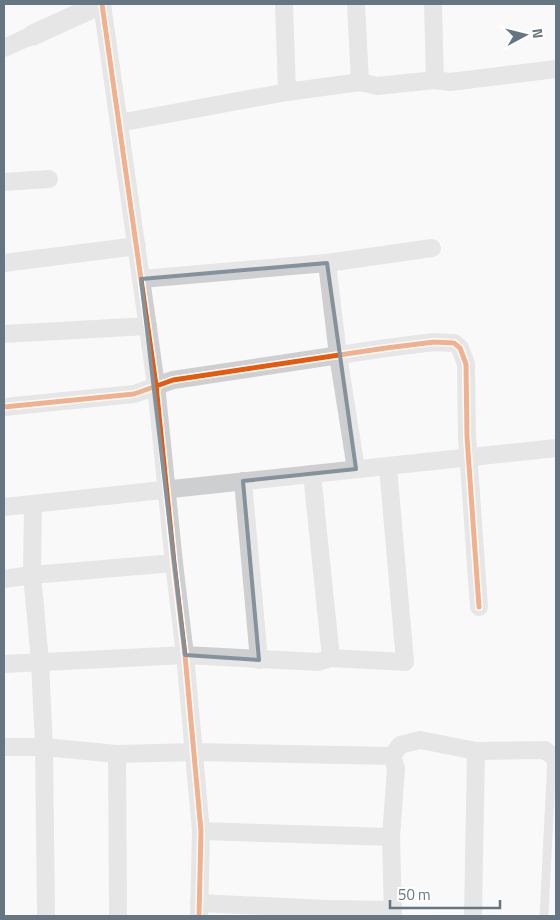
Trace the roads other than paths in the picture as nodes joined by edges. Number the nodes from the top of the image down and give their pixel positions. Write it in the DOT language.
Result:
graph roads {
  1 [pos="102,4"];
  2 [pos="284,4"];
  3 [pos="356,4"];
  4 [pos="433,4"];
  5 [pos="69,10"];
  6 [pos="32,35"];
  7 [pos="4,48"];
  8 [pos="556,69"];
  9 [pos="435,80"];
  10 [pos="360,82"];
  11 [pos="287,92"];
  12 [pos="119,123"];
  13 [pos="49,179"];
  14 [pos="4,182"];
  15 [pos="137,246"];
  16 [pos="432,248"];
  17 [pos="4,263"];
  18 [pos="327,263"];
  19 [pos="141,279"];
  20 [pos="148,326"];
  21 [pos="4,334"];
  22 [pos="338,355"];
  23 [pos="156,385"];
  24 [pos="4,407"];
  25 [pos="556,448"];
  26 [pos="470,457"];
  27 [pos="388,467"];
  28 [pos="356,469"];
  29 [pos="312,474"];
  30 [pos="243,481"];
  31 [pos="166,490"];
  32 [pos="34,504"];
  33 [pos="4,507"];
  34 [pos="174,564"];
  35 [pos="32,575"];
  36 [pos="4,578"];
  37 [pos="479,607"];
  38 [pos="185,654"];
  39 [pos="331,658"];
  40 [pos="259,660"];
  41 [pos="40,661"];
  42 [pos="4,664"];
  43 [pos="4,748"];
  44 [pos="44,748"];
  45 [pos="476,751"];
  46 [pos="195,752"];
  47 [pos="117,754"];
  48 [pos="392,756"];
  49 [pos="554,756"];
  50 [pos="200,831"];
  51 [pos="391,837"];
  52 [pos="199,910"];
  53 [pos="327,913"];
  54 [pos="392,913"];
  55 [pos="46,916"];
  56 [pos="118,916"];
  57 [pos="473,916"];
  58 [pos="544,916"];
  1 -- 5 [label="street"];
  1 -- 12 [label="street"];
  2 -- 11 [label="street"];
  3 -- 10 [label="street"];
  4 -- 9 [label="street"];
  5 -- 6 [label="street"];
  6 -- 7 [label="street"];
  8 -- 9 [label="street"];
  9 -- 10 [label="street"];
  10 -- 11 [label="street"];
  11 -- 12 [label="street"];
  12 -- 15 [label="street"];
  13 -- 14 [label="street"];
  15 -- 17 [label="street"];
  15 -- 19 [label="street"];
  16 -- 18 [label="street"];
  18 -- 19 [label="street"];
  18 -- 22 [label="street"];
  19 -- 20 [label="street"];
  20 -- 21 [label="street"];
  20 -- 23 [label="street"];
  22 -- 23 [label="street"];
  22 -- 26 [label="street"];
  22 -- 28 [label="street"];
  23 -- 24 [label="street"];
  23 -- 31 [label="street"];
  25 -- 26 [label="street"];
  26 -- 27 [label="street"];
  26 -- 37 [label="street"];
  27 -- 28 [label="street"];
  27 -- 39 [label="street"];
  28 -- 29 [label="street"];
  29 -- 30 [label="street"];
  29 -- 39 [label="street"];
  30 -- 31 [label="street"];
  30 -- 40 [label="street"];
  31 -- 32 [label="street"];
  31 -- 34 [label="street"];
  32 -- 33 [label="street"];
  32 -- 35 [label="street"];
  34 -- 35 [label="street"];
  34 -- 38 [label="street"];
  35 -- 36 [label="street"];
  35 -- 41 [label="street"];
  38 -- 40 [label="street"];
  38 -- 41 [label="street"];
  38 -- 46 [label="street"];
  39 -- 40 [label="street"];
  41 -- 42 [label="street"];
  41 -- 44 [label="street"];
  43 -- 44 [label="street"];
  44 -- 47 [label="street"];
  44 -- 55 [label="street"];
  45 -- 48 [label="street"];
  45 -- 49 [label="street"];
  45 -- 57 [label="street"];
  46 -- 47 [label="street"];
  46 -- 48 [label="street"];
  46 -- 50 [label="street"];
  47 -- 56 [label="street"];
  48 -- 51 [label="street"];
  49 -- 58 [label="lane"];
  50 -- 51 [label="street"];
  50 -- 52 [label="street"];
  51 -- 54 [label="street"];
  52 -- 53 [label="street"];
  53 -- 54 [label="street"];
}
